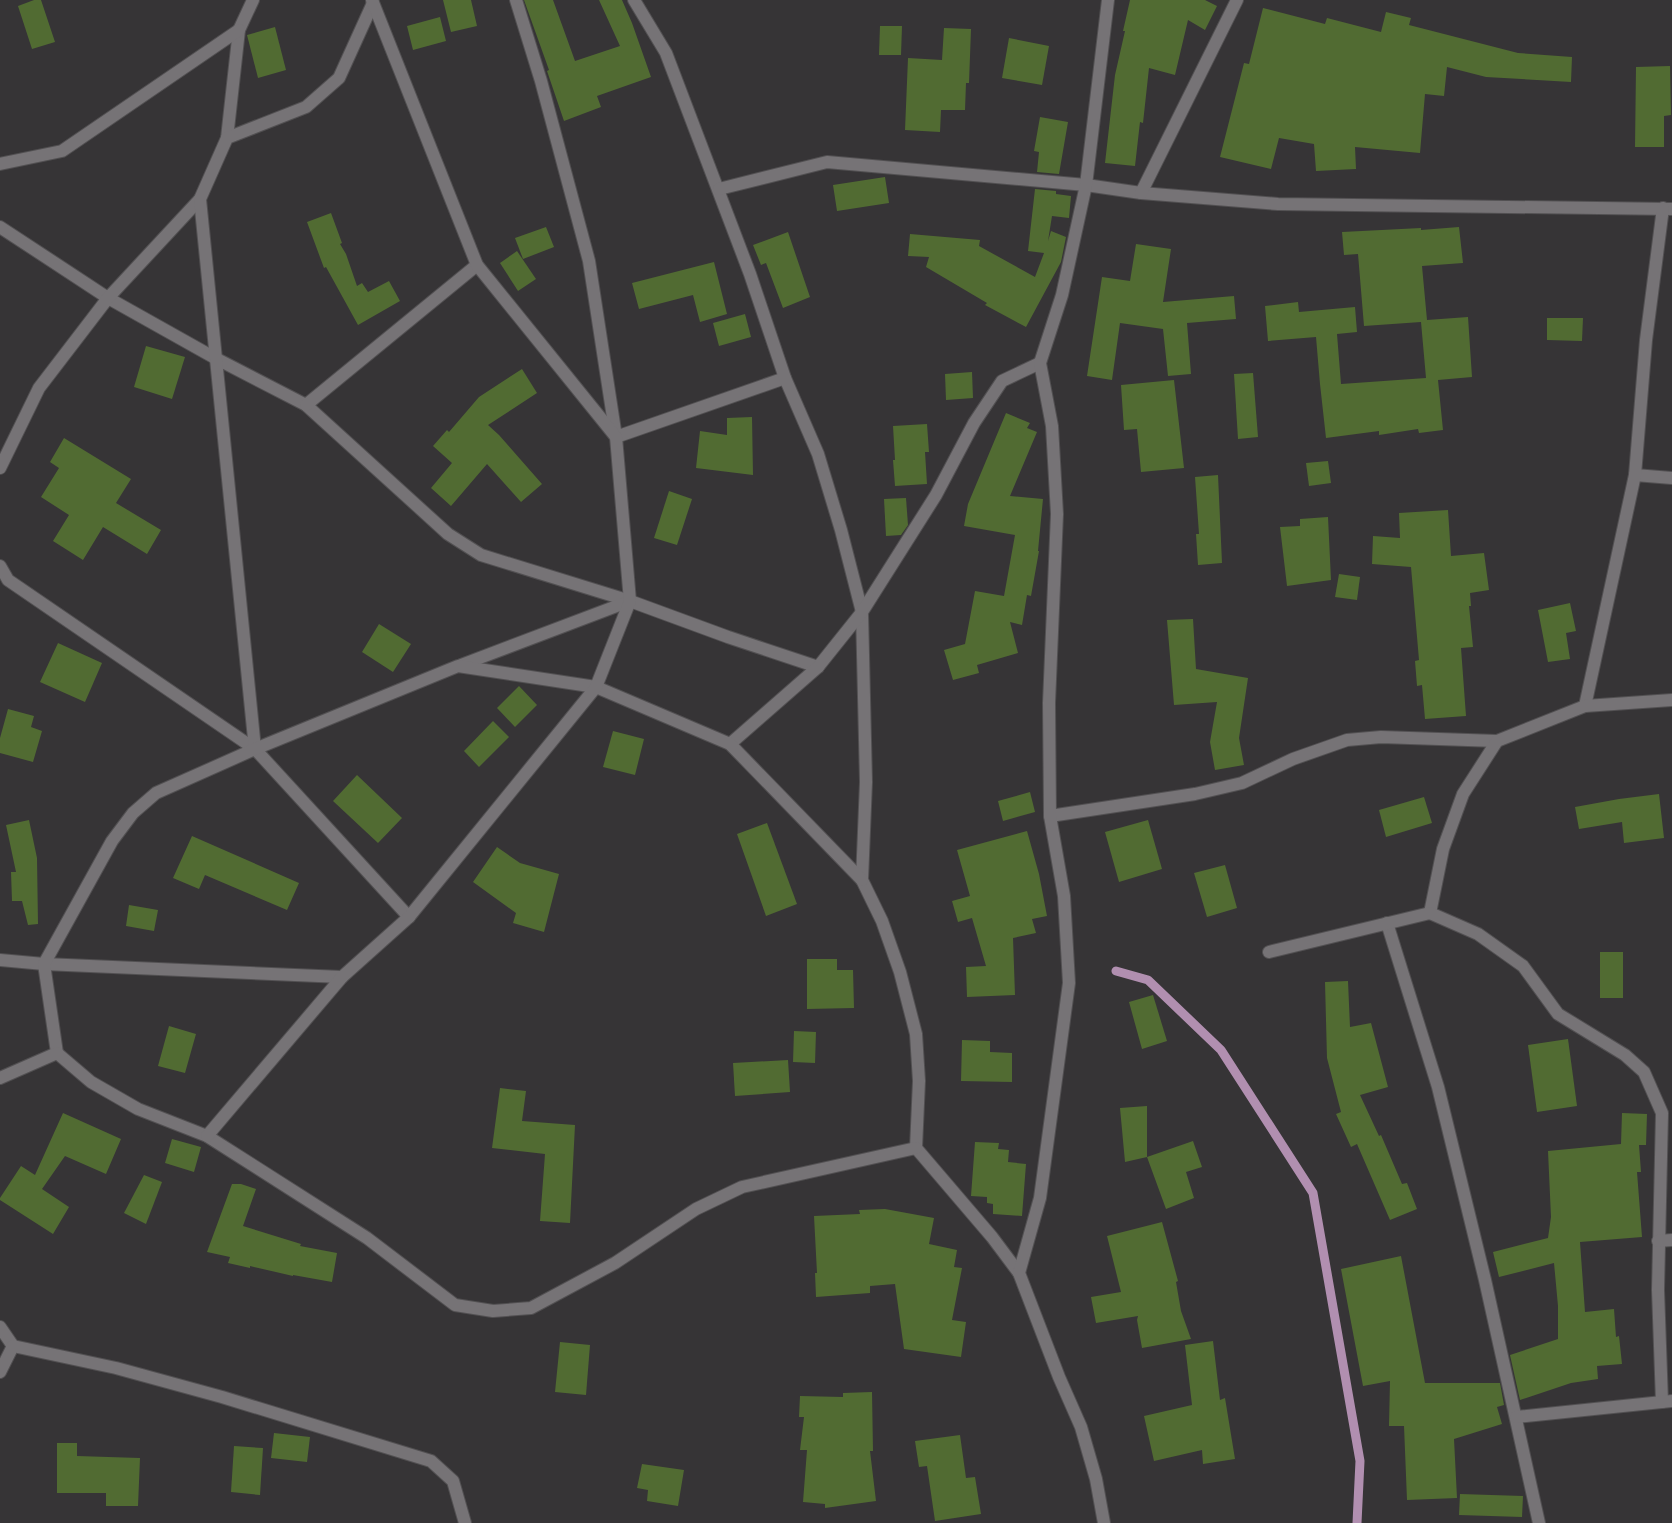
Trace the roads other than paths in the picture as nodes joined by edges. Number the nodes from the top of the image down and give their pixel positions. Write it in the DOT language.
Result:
graph roads {
  1 [pos="252,0"];
  2 [pos="516,0"];
  3 [pos="634,0"];
  4 [pos="1108,0"];
  5 [pos="1237,0"];
  6 [pos="373,1"];
  7 [pos="239,30"];
  8 [pos="227,138"];
  9 [pos="0,164"];
  10 [pos="1086,185"];
  11 [pos="719,190"];
  12 [pos="1141,192"];
  13 [pos="200,199"];
  14 [pos="1668,208"];
  15 [pos="0,227"];
  16 [pos="477,265"];
  17 [pos="108,298"];
  18 [pos="215,358"];
  19 [pos="1040,363"];
  20 [pos="785,378"];
  21 [pos="306,405"];
  22 [pos="616,437"];
  23 [pos="0,468"];
  24 [pos="1635,475"];
  25 [pos="1672,478"];
  26 [pos="0,566"];
  27 [pos="630,601"];
  28 [pos="862,612"];
  29 [pos="458,666"];
  30 [pos="818,668"];
  31 [pos="596,687"];
  32 [pos="1672,700"];
  33 [pos="1585,706"];
  34 [pos="1498,741"];
  35 [pos="730,744"];
  36 [pos="255,750"];
  37 [pos="1050,816"];
  38 [pos="862,880"];
  39 [pos="1430,913"];
  40 [pos="409,917"];
  41 [pos="1386,923"];
  42 [pos="1269,952"];
  43 [pos="0,960"];
  44 [pos="44,964"];
  45 [pos="342,977"];
  46 [pos="57,1053"];
  47 [pos="0,1078"];
  48 [pos="207,1136"];
  49 [pos="916,1148"];
  50 [pos="1658,1240"];
  51 [pos="1672,1240"];
  52 [pos="1019,1273"];
  53 [pos="0,1327"];
  54 [pos="13,1346"];
  55 [pos="0,1372"];
  56 [pos="1667,1401"];
  57 [pos="1516,1417"];
  58 [pos="465,1523"];
  59 [pos="1104,1523"];
  60 [pos="1539,1523"];
  1 -- 7 [label="street"];
  2 -- 22 [label="street"];
  3 -- 11 [label="street"];
  4 -- 10 [label="street"];
  5 -- 12 [label="street"];
  6 -- 8 [label="street"];
  6 -- 16 [label="street"];
  7 -- 8 [label="street"];
  7 -- 9 [label="street"];
  8 -- 13 [label="street"];
  10 -- 11 [label="street"];
  10 -- 12 [label="street"];
  10 -- 19 [label="street"];
  11 -- 20 [label="street"];
  12 -- 14 [label="street"];
  13 -- 17 [label="street"];
  13 -- 18 [label="street"];
  14 -- 24 [label="street"];
  15 -- 17 [label="street"];
  16 -- 21 [label="street"];
  16 -- 22 [label="street"];
  17 -- 18 [label="street"];
  17 -- 23 [label="street"];
  18 -- 21 [label="street"];
  18 -- 36 [label="street"];
  19 -- 28 [label="street"];
  19 -- 37 [label="street"];
  20 -- 22 [label="street"];
  20 -- 28 [label="street"];
  21 -- 27 [label="street"];
  22 -- 27 [label="street"];
  24 -- 25 [label="street"];
  24 -- 33 [label="street"];
  26 -- 36 [label="street"];
  27 -- 29 [label="street"];
  27 -- 30 [label="street"];
  27 -- 31 [label="street"];
  28 -- 30 [label="street"];
  28 -- 38 [label="street"];
  29 -- 31 [label="street"];
  29 -- 36 [label="street"];
  30 -- 35 [label="street"];
  31 -- 35 [label="street"];
  31 -- 40 [label="street"];
  32 -- 33 [label="street"];
  33 -- 34 [label="street"];
  34 -- 37 [label="street"];
  34 -- 39 [label="street"];
  35 -- 38 [label="street"];
  36 -- 40 [label="street"];
  36 -- 44 [label="street"];
  37 -- 52 [label="street"];
  38 -- 49 [label="street"];
  39 -- 41 [label="street"];
  39 -- 50 [label="street"];
  40 -- 45 [label="street"];
  41 -- 42 [label="street"];
  41 -- 57 [label="street"];
  43 -- 44 [label="street"];
  44 -- 45 [label="street"];
  44 -- 46 [label="street"];
  45 -- 48 [label="street"];
  46 -- 47 [label="street"];
  46 -- 48 [label="street"];
  48 -- 49 [label="street"];
  49 -- 52 [label="street"];
  50 -- 51 [label="street"];
  50 -- 56 [label="street"];
  52 -- 59 [label="street"];
  53 -- 54 [label="street"];
  54 -- 55 [label="street"];
  54 -- 58 [label="street"];
  56 -- 57 [label="street"];
  57 -- 60 [label="street"];
}
